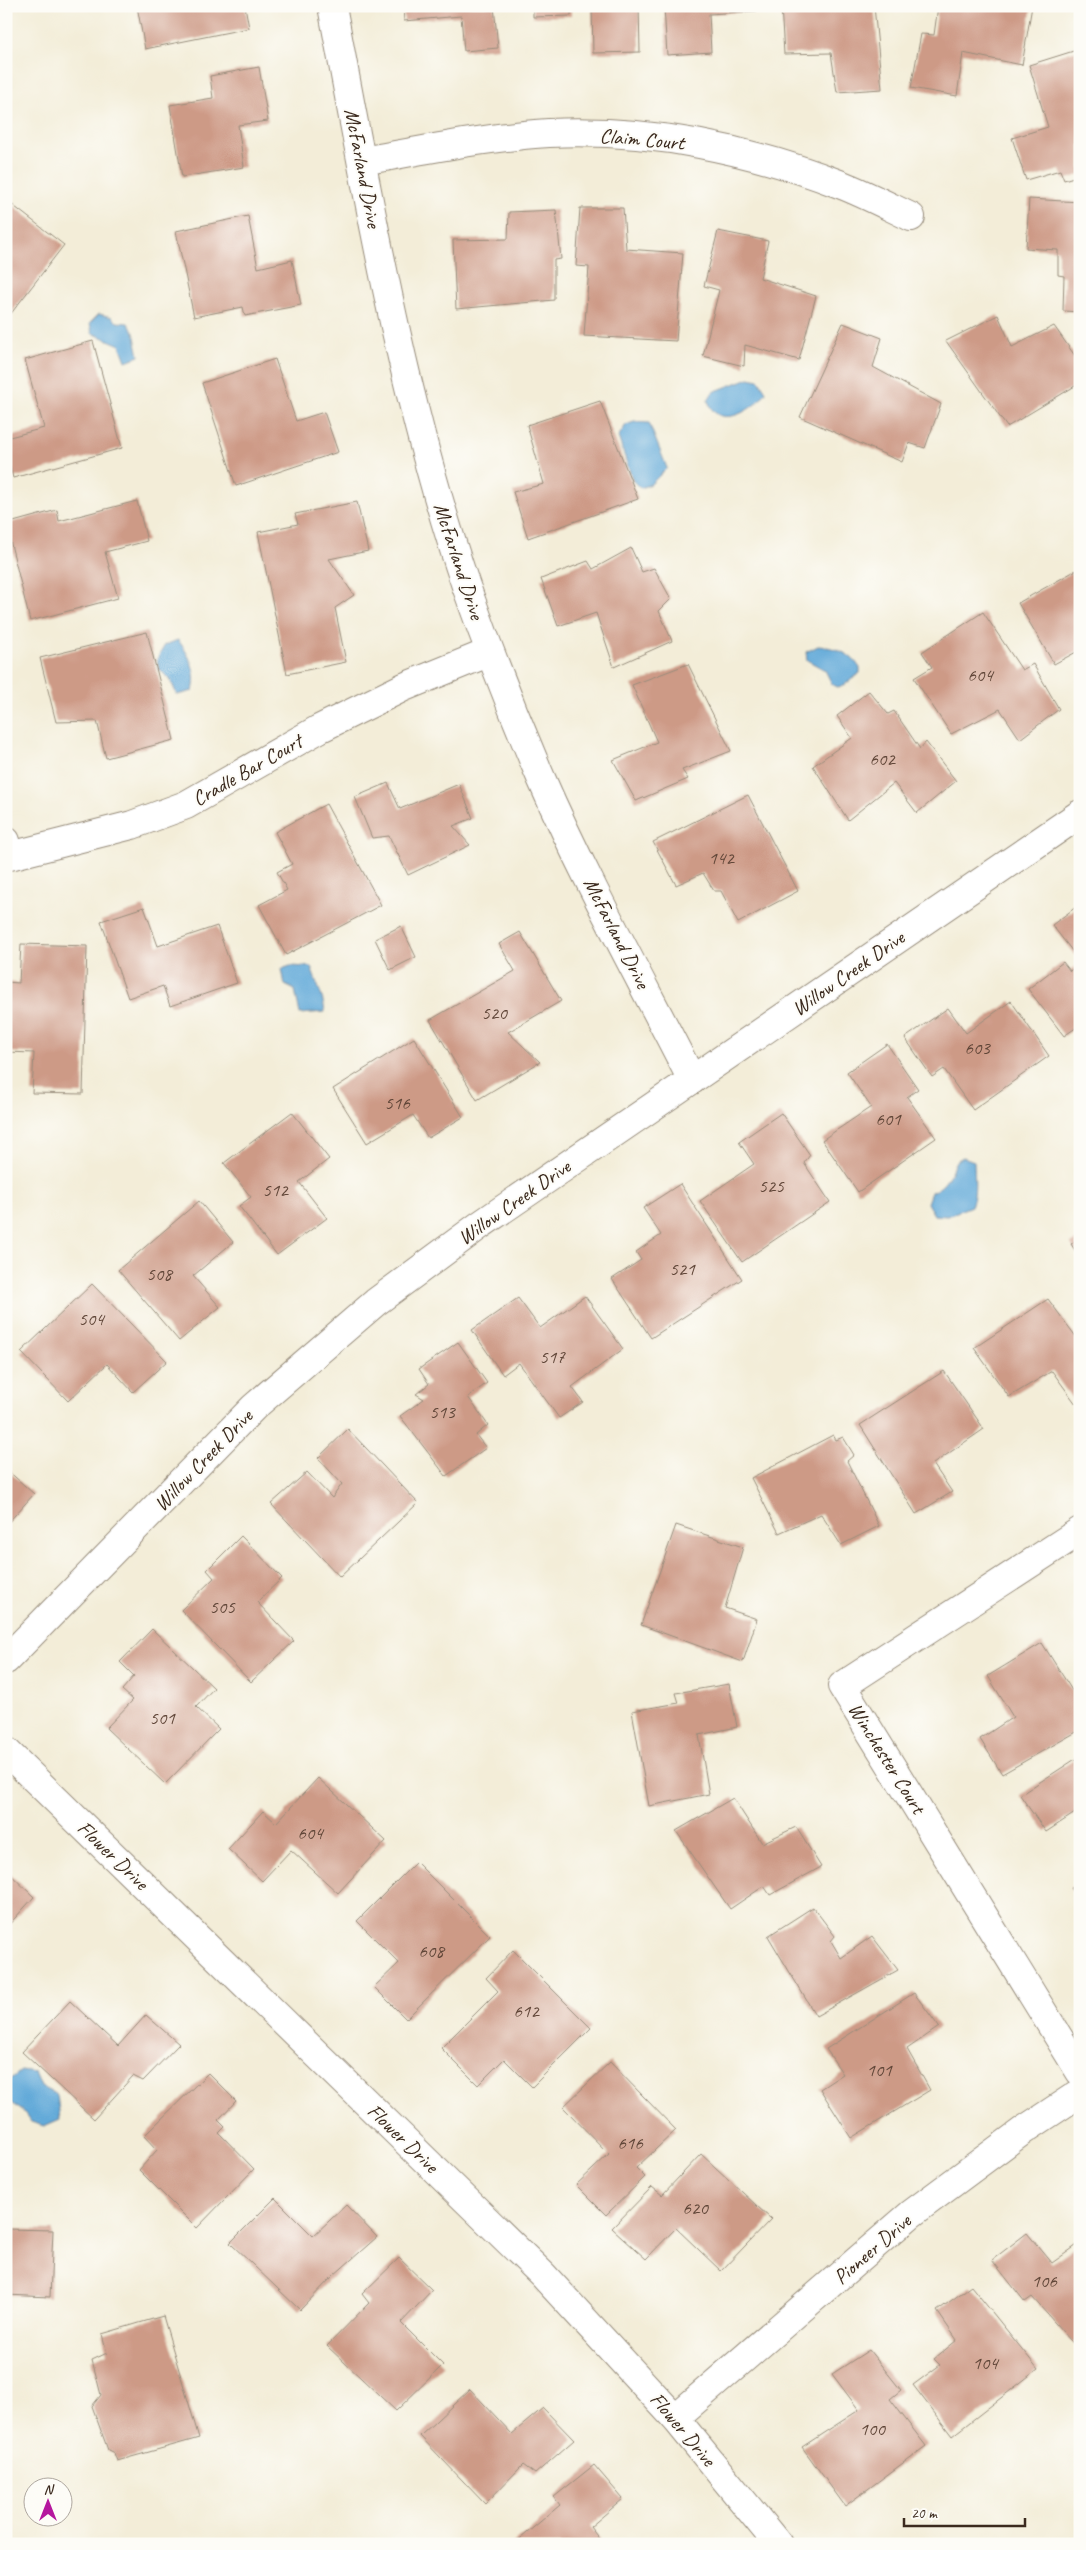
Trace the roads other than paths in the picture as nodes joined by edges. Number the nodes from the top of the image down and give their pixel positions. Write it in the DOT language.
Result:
graph roads {
  1 [pos="332,6"];
  2 [pos="362,162"];
  3 [pos="911,216"];
  4 [pos="490,652"];
  5 [pos="1080,814"];
  6 [pos="6,841"];
  7 [pos="692,1080"];
  8 [pos="1080,1531"];
  9 [pos="6,1660"];
  10 [pos="6,1751"];
  11 [pos="1080,2072"];
  12 [pos="1080,2093"];
  13 [pos="675,2418"];
  14 [pos="778,2544"];
  1 -- 2 [label="street, McFarland Drive"];
  2 -- 3 [label="street, Claim Court"];
  2 -- 4 [label="street, McFarland Drive"];
  4 -- 6 [label="street, Cradle Bar Court"];
  4 -- 7 [label="street, McFarland Drive"];
  5 -- 7 [label="street, Willow Creek Drive"];
  7 -- 9 [label="street, Willow Creek Drive"];
  8 -- 11 [label="street, Winchester Court"];
  10 -- 13 [label="street, Flower Drive"];
  12 -- 13 [label="street, Pioneer Drive"];
  13 -- 14 [label="street, Flower Drive"];
}
